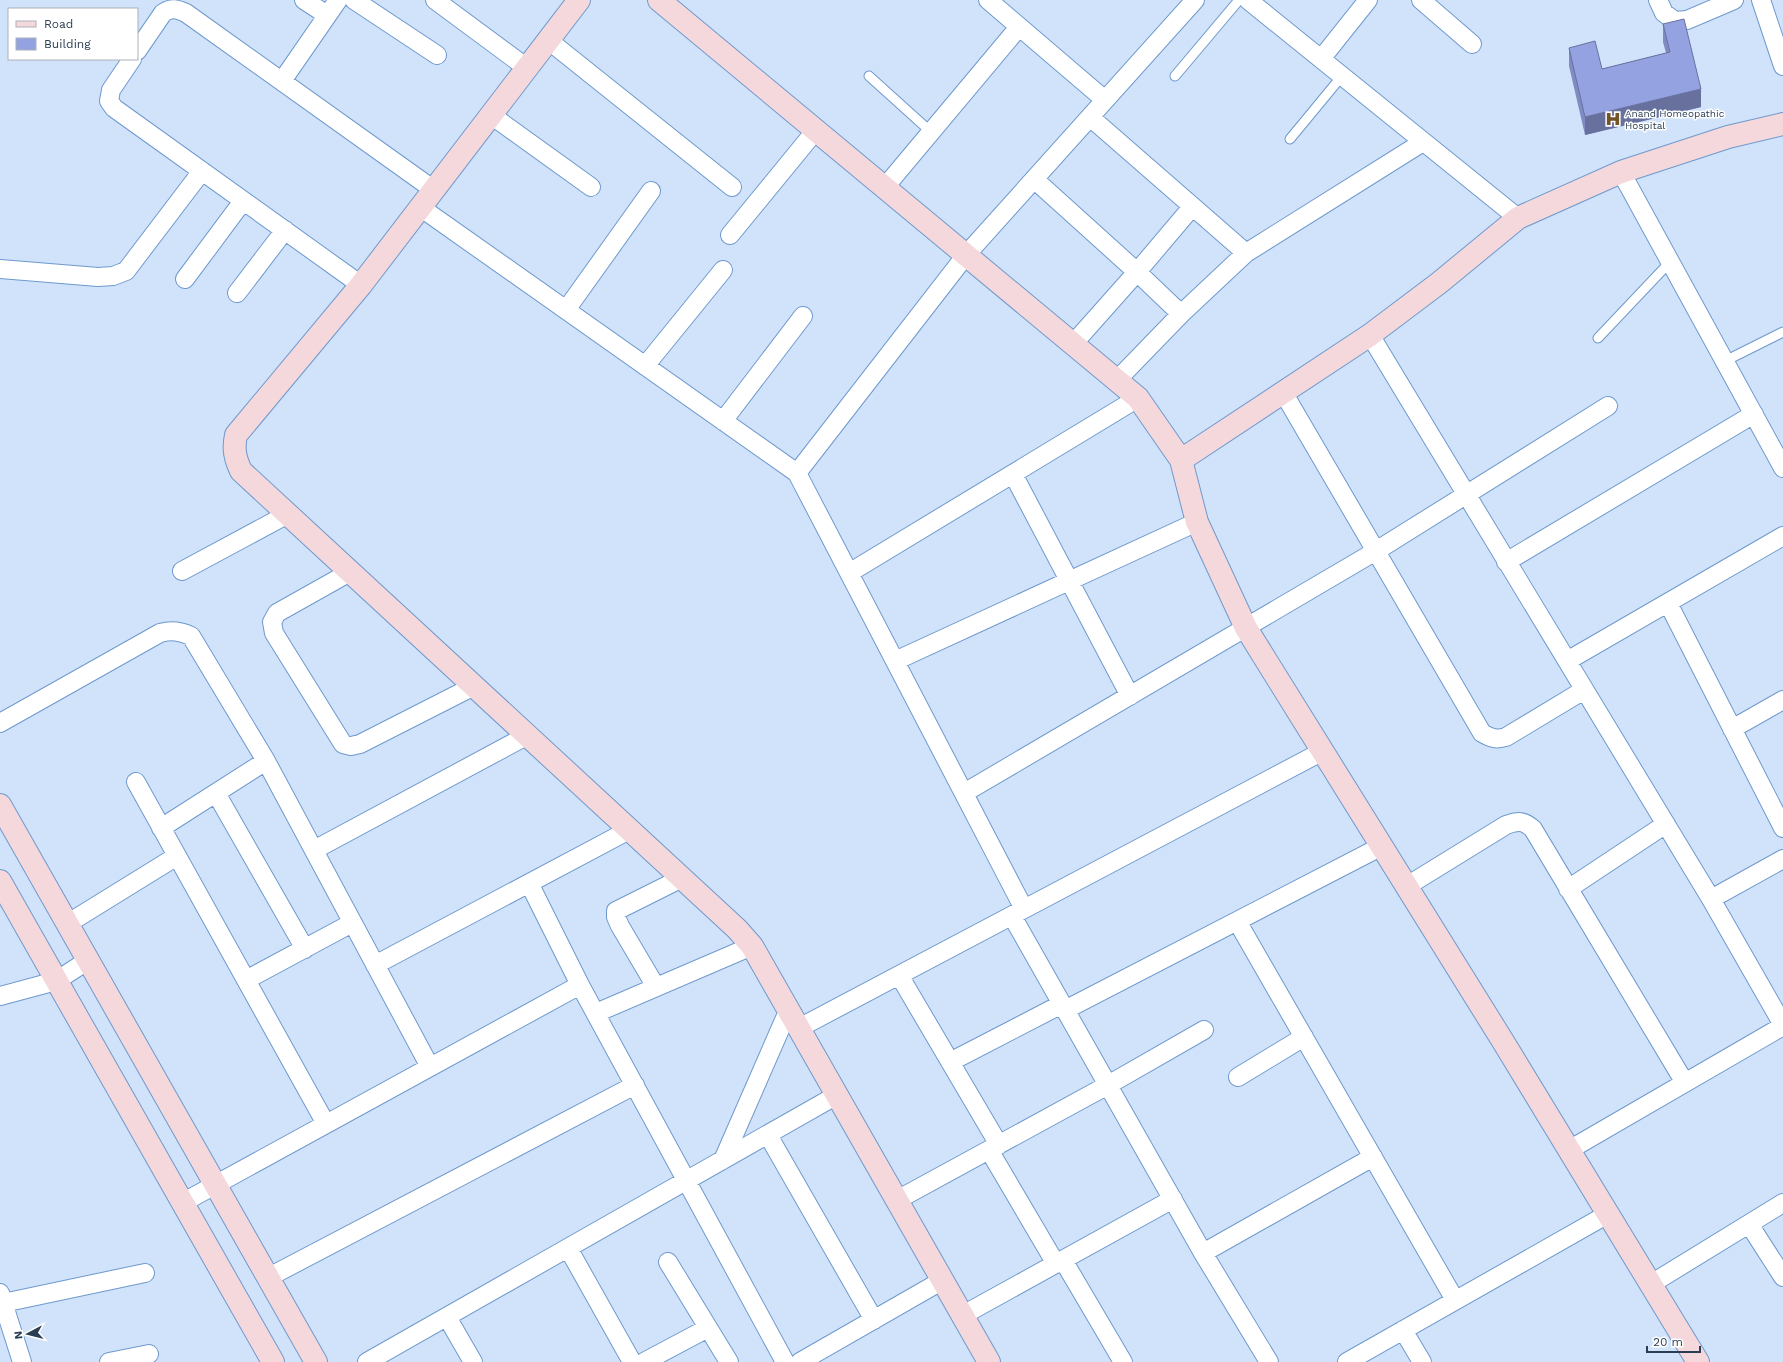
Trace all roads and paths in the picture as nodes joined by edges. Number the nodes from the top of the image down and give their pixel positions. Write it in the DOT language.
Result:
graph roads {
  1 [pos="304,0"];
  2 [pos="338,0"];
  3 [pos="354,0"];
  4 [pos="436,0"];
  5 [pos="579,0"];
  6 [pos="659,0"];
  7 [pos="988,0"];
  8 [pos="1195,0"];
  9 [pos="1239,0"];
  10 [pos="1248,0"];
  11 [pos="1368,0"];
  12 [pos="1421,0"];
  13 [pos="1658,0"];
  14 [pos="1734,0"];
  15 [pos="1761,0"];
  16 [pos="327,15"];
  17 [pos="1019,27"];
  18 [pos="548,40"];
  19 [pos="1472,44"];
  20 [pos="138,50"];
  21 [pos="437,55"];
  22 [pos="1321,59"];
  23 [pos="131,60"];
  24 [pos="1783,66"];
  25 [pos="527,68"];
  26 [pos="869,76"];
  27 [pos="1175,76"];
  28 [pos="1342,76"];
  29 [pos="282,81"];
  30 [pos="1105,100"];
  31 [pos="491,115"];
  32 [pos="1090,118"];
  33 [pos="1783,124"];
  34 [pos="816,130"];
  35 [pos="931,132"];
  36 [pos="1290,139"];
  37 [pos="1423,142"];
  38 [pos="202,171"];
  39 [pos="1621,172"];
  40 [pos="1034,179"];
  41 [pos="591,187"];
  42 [pos="732,187"];
  43 [pos="885,188"];
  44 [pos="434,190"];
  45 [pos="651,191"];
  46 [pos="243,201"];
  47 [pos="420,207"];
  48 [pos="1192,207"];
  49 [pos="1518,218"];
  50 [pos="285,230"];
  51 [pos="730,235"];
  52 [pos="1246,253"];
  53 [pos="966,255"];
  54 [pos="1670,262"];
  55 [pos="0,269"];
  56 [pos="723,270"];
  57 [pos="1137,272"];
  58 [pos="185,279"];
  59 [pos="361,285"];
  60 [pos="237,293"];
  61 [pos="566,310"];
  62 [pos="1181,314"];
  63 [pos="803,316"];
  64 [pos="1783,332"];
  65 [pos="1370,335"];
  66 [pos="1598,338"];
  67 [pos="1073,344"];
  68 [pos="1725,362"];
  69 [pos="645,366"];
  70 [pos="1117,380"];
  71 [pos="1283,392"];
  72 [pos="1138,398"];
  73 [pos="1608,406"];
  74 [pos="1754,414"];
  75 [pos="723,421"];
  76 [pos="1181,460"];
  77 [pos="1783,468"];
  78 [pos="797,473"];
  79 [pos="1013,474"];
  80 [pos="1467,496"];
  81 [pos="288,514"];
  82 [pos="1197,522"];
  83 [pos="1783,536"];
  84 [pos="1376,551"];
  85 [pos="1506,562"];
  86 [pos="182,571"];
  87 [pos="350,572"];
  88 [pos="849,573"];
  89 [pos="1069,581"];
  90 [pos="1668,603"];
  91 [pos="1246,628"];
  92 [pos="895,661"];
  93 [pos="1567,661"];
  94 [pos="474,686"];
  95 [pos="1584,690"];
  96 [pos="1130,696"];
  97 [pos="1783,700"];
  98 [pos="0,723"];
  99 [pos="1732,729"];
  100 [pos="528,735"];
  101 [pos="1323,751"];
  102 [pos="266,761"];
  103 [pos="136,782"];
  104 [pos="216,793"];
  105 [pos="964,793"];
  106 [pos="0,805"];
  107 [pos="1666,824"];
  108 [pos="161,828"];
  109 [pos="1783,828"];
  110 [pos="631,829"];
  111 [pos="1382,846"];
  112 [pos="314,850"];
  113 [pos="177,856"];
  114 [pos="1783,859"];
  115 [pos="682,878"];
  116 [pos="0,881"];
  117 [pos="529,883"];
  118 [pos="1407,886"];
  119 [pos="1568,889"];
  120 [pos="1711,899"];
  121 [pos="1018,912"];
  122 [pos="1237,921"];
  123 [pos="352,923"];
  124 [pos="67,924"];
  125 [pos="752,946"];
  126 [pos="305,949"];
  127 [pos="88,961"];
  128 [pos="375,965"];
  129 [pos="899,975"];
  130 [pos="246,980"];
  131 [pos="56,981"];
  132 [pos="580,985"];
  133 [pos="656,987"];
  134 [pos="0,996"];
  135 [pos="1064,1007"];
  136 [pos="788,1009"];
  137 [pos="596,1013"];
  138 [pos="1783,1026"];
  139 [pos="799,1028"];
  140 [pos="1204,1030"];
  141 [pos="1304,1037"];
  142 [pos="950,1062"];
  143 [pos="430,1067"];
  144 [pos="1238,1077"];
  145 [pos="1685,1083"];
  146 [pos="635,1085"];
  147 [pos="1108,1085"];
  148 [pos="837,1095"];
  149 [pos="326,1124"];
  150 [pos="768,1135"];
  151 [pos="994,1147"];
  152 [pos="1569,1150"];
  153 [pos="1372,1157"];
  154 [pos="723,1160"];
  155 [pos="687,1181"];
  156 [pos="215,1185"];
  157 [pos="1173,1199"];
  158 [pos="897,1200"];
  159 [pos="182,1203"];
  160 [pos="1783,1203"];
  161 [pos="1608,1214"];
  162 [pos="1749,1224"];
  163 [pos="568,1248"];
  164 [pos="1203,1253"];
  165 [pos="668,1262"];
  166 [pos="1060,1262"];
  167 [pos="1781,1268"];
  168 [pos="145,1274"];
  169 [pos="267,1278"];
  170 [pos="943,1280"];
  171 [pos="1651,1284"];
  172 [pos="1455,1300"];
  173 [pos="2,1307"];
  174 [pos="962,1315"];
  175 [pos="447,1317"];
  176 [pos="874,1320"];
  177 [pos="708,1328"];
  178 [pos="1403,1330"];
  179 [pos="149,1354"];
  180 [pos="22,1362"];
  181 [pos="109,1362"];
  182 [pos="273,1362"];
  183 [pos="316,1362"];
  184 [pos="367,1362"];
  185 [pos="473,1362"];
  186 [pos="632,1362"];
  187 [pos="644,1362"];
  188 [pos="729,1362"];
  189 [pos="785,1362"];
  190 [pos="800,1362"];
  191 [pos="989,1362"];
  192 [pos="1123,1362"];
  193 [pos="1268,1362"];
  194 [pos="1347,1362"];
  195 [pos="1422,1362"];
  196 [pos="1698,1362"];
  1 -- 16 [label="street"];
  2 -- 16 [label="street"];
  3 -- 21 [label="street"];
  4 -- 25 [label="street"];
  5 -- 18 [label="street"];
  6 -- 34 [label="street"];
  7 -- 17 [label="street"];
  8 -- 30 [label="street"];
  9 -- 27 [label="lane"];
  10 -- 22 [label="street"];
  11 -- 22 [label="street"];
  12 -- 19 [label="street"];
  13 -- 14 [label="street"];
  15 -- 24 [label="street"];
  16 -- 29 [label="street"];
  17 -- 30 [label="street"];
  17 -- 35 [label="street"];
  18 -- 25 [label="street"];
  18 -- 42 [label="street"];
  20 -- 29 [label="street"];
  22 -- 28 [label="street"];
  23 -- 38 [label="street"];
  25 -- 31 [label="street"];
  26 -- 35 [label="lane"];
  28 -- 36 [label="lane"];
  28 -- 37 [label="street"];
  29 -- 44 [label="street"];
  30 -- 32 [label="street"];
  31 -- 41 [label="street"];
  31 -- 44 [label="street"];
  32 -- 40 [label="street"];
  32 -- 48 [label="street"];
  33 -- 39 [label="street"];
  34 -- 43 [label="street"];
  34 -- 51 [label="street"];
  35 -- 43 [label="street"];
  37 -- 49 [label="street"];
  37 -- 52 [label="street"];
  38 -- 46 [label="street"];
  38 -- 55 [label="street"];
  39 -- 49 [label="street"];
  39 -- 54 [label="street"];
  40 -- 53 [label="street"];
  40 -- 57 [label="street"];
  43 -- 53 [label="street"];
  44 -- 47 [label="street"];
  45 -- 61 [label="street"];
  46 -- 50 [label="street"];
  46 -- 58 [label="street"];
  47 -- 59 [label="street"];
  47 -- 61 [label="street"];
  48 -- 52 [label="street"];
  48 -- 57 [label="street"];
  49 -- 65 [label="street"];
  50 -- 59 [label="street"];
  50 -- 60 [label="street"];
  52 -- 62 [label="street"];
  53 -- 67 [label="street"];
  53 -- 78 [label="street"];
  54 -- 66 [label="lane"];
  54 -- 68 [label="street"];
  56 -- 69 [label="street"];
  57 -- 62 [label="street"];
  57 -- 67 [label="street"];
  59 -- 81 [label="street"];
  61 -- 69 [label="street"];
  62 -- 70 [label="street"];
  63 -- 75 [label="street"];
  64 -- 68 [label="lane"];
  65 -- 71 [label="street"];
  65 -- 80 [label="street"];
  67 -- 70 [label="street"];
  68 -- 74 [label="street"];
  69 -- 75 [label="street"];
  70 -- 72 [label="street"];
  71 -- 76 [label="street"];
  71 -- 84 [label="street"];
  72 -- 76 [label="street"];
  72 -- 79 [label="street"];
  73 -- 80 [label="street"];
  74 -- 77 [label="street"];
  74 -- 85 [label="street"];
  75 -- 78 [label="street"];
  76 -- 82 [label="street"];
  78 -- 88 [label="street"];
  79 -- 88 [label="street"];
  79 -- 89 [label="street"];
  80 -- 84 [label="street"];
  80 -- 85 [label="street"];
  81 -- 86 [label="street"];
  81 -- 87 [label="street"];
  82 -- 89 [label="street"];
  82 -- 91 [label="street"];
  83 -- 90 [label="street"];
  84 -- 91 [label="street"];
  84 -- 95 [label="street"];
  85 -- 93 [label="street"];
  87 -- 94 [label="street"];
  87 -- 94 [label="street"];
  88 -- 92 [label="street"];
  89 -- 92 [label="street"];
  89 -- 96 [label="street"];
  90 -- 93 [label="street"];
  90 -- 99 [label="street"];
  91 -- 96 [label="street"];
  91 -- 101 [label="street"];
  92 -- 105 [label="street"];
  93 -- 95 [label="street"];
  94 -- 100 [label="street"];
  95 -- 107 [label="street"];
  96 -- 105 [label="street"];
  97 -- 99 [label="street"];
  98 -- 102 [label="street"];
  99 -- 109 [label="street"];
  100 -- 110 [label="street"];
  100 -- 112 [label="street"];
  101 -- 111 [label="street"];
  101 -- 121 [label="street"];
  102 -- 104 [label="street"];
  102 -- 112 [label="street"];
  103 -- 108 [label="street"];
  104 -- 108 [label="street"];
  104 -- 126 [label="street"];
  105 -- 121 [label="street"];
  106 -- 124 [label="street"];
  107 -- 119 [label="street"];
  107 -- 120 [label="street"];
  108 -- 113 [label="street"];
  110 -- 115 [label="street"];
  110 -- 117 [label="street"];
  111 -- 118 [label="street"];
  111 -- 122 [label="street"];
  112 -- 123 [label="street"];
  113 -- 124 [label="street"];
  113 -- 130 [label="street"];
  114 -- 120 [label="street"];
  115 -- 125 [label="street"];
  115 -- 133 [label="street"];
  116 -- 131 [label="street"];
  117 -- 128 [label="street"];
  117 -- 132 [label="street"];
  118 -- 119 [label="street"];
  118 -- 152 [label="street"];
  119 -- 145 [label="street"];
  120 -- 138 [label="street"];
  121 -- 129 [label="street"];
  121 -- 135 [label="street"];
  122 -- 135 [label="street"];
  122 -- 141 [label="street"];
  123 -- 126 [label="street"];
  123 -- 128 [label="street"];
  124 -- 127 [label="street"];
  125 -- 133 [label="street"];
  125 -- 136 [label="street"];
  126 -- 130 [label="street"];
  127 -- 131 [label="street"];
  127 -- 156 [label="street"];
  128 -- 143 [label="street"];
  129 -- 139 [label="street"];
  129 -- 142 [label="street"];
  130 -- 149 [label="street"];
  131 -- 134 [label="street"];
  131 -- 159 [label="street"];
  132 -- 137 [label="street"];
  132 -- 143 [label="street"];
  133 -- 137 [label="street"];
  135 -- 142 [label="street"];
  135 -- 147 [label="street"];
  136 -- 139 [label="street"];
  136 -- 154 [label="street"];
  137 -- 146 [label="street"];
  138 -- 145 [label="street"];
  139 -- 148 [label="street"];
  140 -- 147 [label="street"];
  141 -- 144 [label="street"];
  141 -- 153 [label="street"];
  142 -- 151 [label="street"];
  143 -- 149 [label="street"];
  145 -- 152 [label="street"];
  146 -- 155 [label="street"];
  146 -- 169 [label="street"];
  147 -- 151 [label="street"];
  147 -- 157 [label="street"];
  148 -- 150 [label="street"];
  148 -- 158 [label="street"];
  149 -- 156 [label="street"];
  150 -- 154 [label="street"];
  150 -- 176 [label="street"];
  151 -- 158 [label="street"];
  151 -- 166 [label="street"];
  152 -- 161 [label="street"];
  153 -- 164 [label="street"];
  153 -- 172 [label="street"];
  154 -- 155 [label="street"];
  155 -- 163 [label="street"];
  155 -- 189 [label="street"];
  156 -- 159 [label="street"];
  156 -- 169 [label="street"];
  157 -- 164 [label="street"];
  157 -- 166 [label="street"];
  158 -- 170 [label="street"];
  159 -- 182 [label="street"];
  160 -- 162 [label="street"];
  161 -- 171 [label="street"];
  161 -- 172 [label="street"];
  162 -- 167 [label="street"];
  162 -- 171 [label="street"];
  163 -- 175 [label="street"];
  163 -- 186 [label="street"];
  164 -- 193 [label="street"];
  165 -- 177 [label="street"];
  166 -- 174 [label="street"];
  166 -- 192 [label="street"];
  168 -- 173 [label="street"];
  169 -- 183 [label="street"];
  170 -- 174 [label="street"];
  170 -- 176 [label="street"];
  171 -- 196 [label="street"];
  172 -- 178 [label="street"];
  173 -- 180 [label="street"];
  174 -- 191 [label="street"];
  175 -- 184 [label="street"];
  175 -- 185 [label="street"];
  176 -- 190 [label="street"];
  177 -- 187 [label="street"];
  177 -- 188 [label="street"];
  178 -- 194 [label="street"];
  178 -- 195 [label="street"];
  179 -- 181 [label="street"];
}
